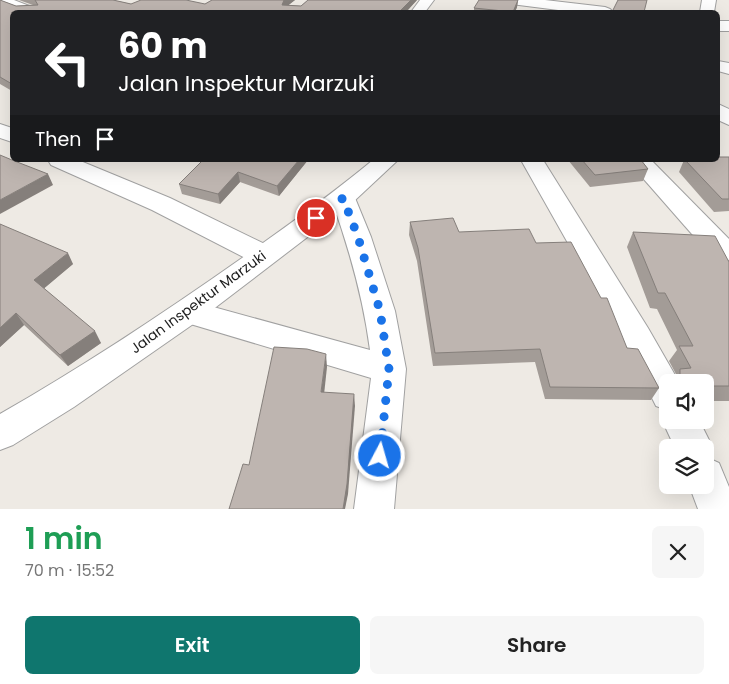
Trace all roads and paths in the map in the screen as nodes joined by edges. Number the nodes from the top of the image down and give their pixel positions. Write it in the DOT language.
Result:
graph roads {
  1 [pos="2,0"];
  2 [pos="511,0"];
  3 [pos="27,10"];
  4 [pos="589,10"];
  5 [pos="65,162"];
  6 [pos="386,162"];
  7 [pos="533,162"];
  8 [pos="640,162"];
  9 [pos="343,198"];
  10 [pos="729,251"];
  11 [pos="263,255"];
  12 [pos="188,312"];
  13 [pos="389,369"];
  14 [pos="659,378"];
  15 [pos="0,433"];
  16 [pos="712,494"];
  17 [pos="374,509"];
  18 [pos="718,509"];
  1 -- 3 [label="street"];
  2 -- 4 [label="street"];
  5 -- 11 [label="street"];
  6 -- 9 [label="street, Jalan Inspektur Marzuki"];
  7 -- 14 [label="street"];
  8 -- 10 [label="street"];
  9 -- 11 [label="street, Jalan Inspektur Marzuki"];
  9 -- 13 [label="street"];
  11 -- 12 [label="street, Jalan Inspektur Marzuki"];
  12 -- 13 [label="street"];
  12 -- 15 [label="street, Jalan Inspektur Marzuki"];
  13 -- 17 [label="street"];
  16 -- 18 [label="street"];
}
